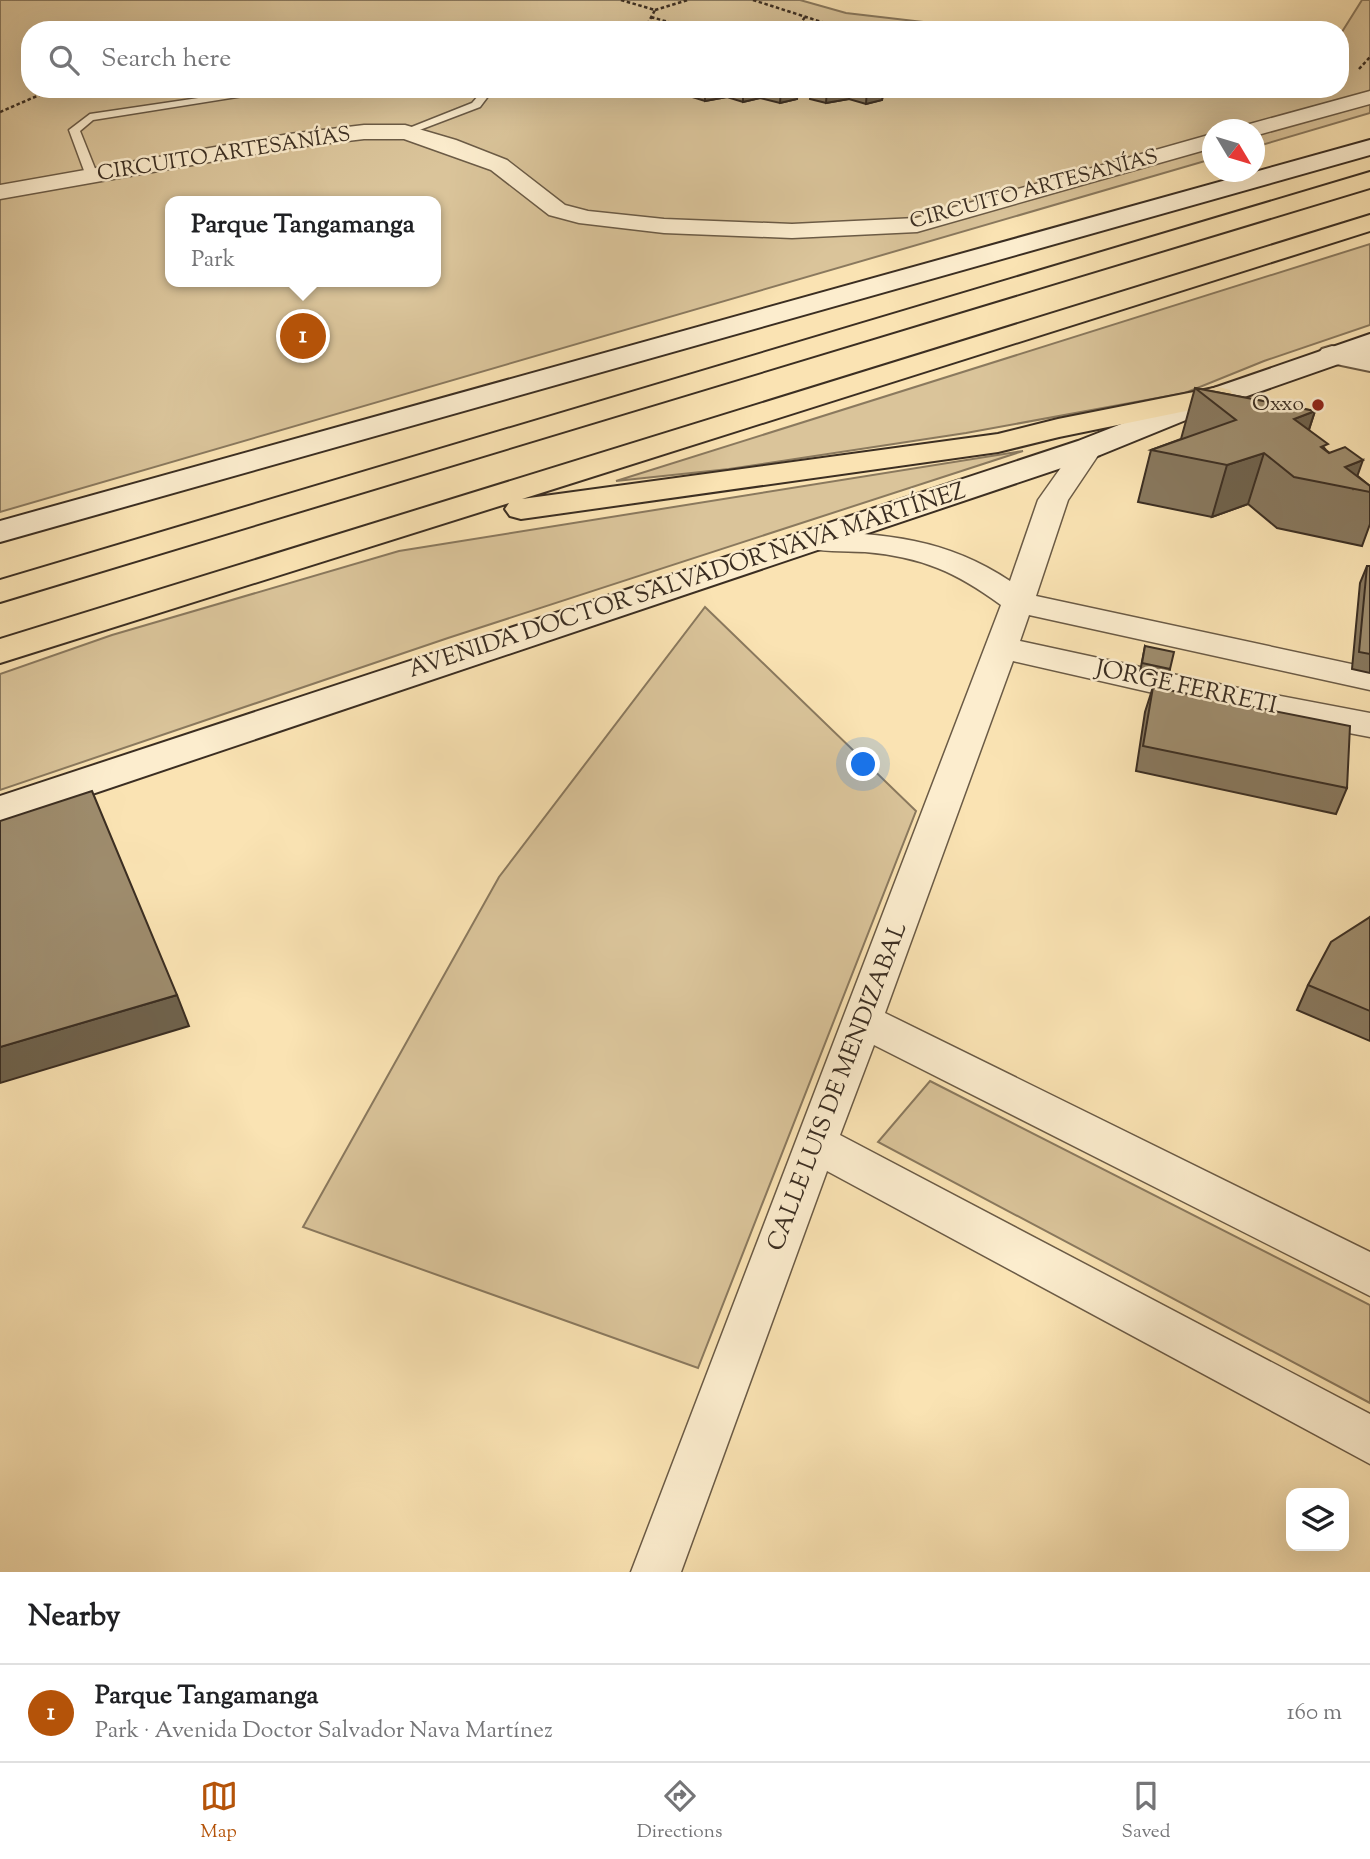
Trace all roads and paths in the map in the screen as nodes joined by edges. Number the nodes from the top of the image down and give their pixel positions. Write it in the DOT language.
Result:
graph roads {
  1 [pos="621,0"];
  2 [pos="688,0"];
  3 [pos="753,0"];
  4 [pos="655,10"];
  5 [pos="651,17"];
  6 [pos="805,17"];
  7 [pos="649,21"];
  8 [pos="665,21"];
  9 [pos="802,21"];
  10 [pos="818,21"];
  11 [pos="1370,97"];
  12 [pos="32,98"];
  13 [pos="222,98"];
  14 [pos="481,98"];
  15 [pos="0,112"];
  16 [pos="1265,127"];
  17 [pos="405,132"];
  18 [pos="1202,144"];
  19 [pos="1370,147"];
  20 [pos="92,176"];
  21 [pos="1370,180"];
  22 [pos="0,192"];
  23 [pos="1370,223"];
  24 [pos="1370,342"];
  25 [pos="1332,355"];
  26 [pos="1370,362"];
  27 [pos="1219,396"];
  28 [pos="1089,448"];
  29 [pos="0,532"];
  30 [pos="810,540"];
  31 [pos="344,544"];
  32 [pos="0,591"];
  33 [pos="1018,602"];
  34 [pos="1002,648"];
  35 [pos="6,649"];
  36 [pos="1370,679"];
  37 [pos="1370,725"];
  38 [pos="0,811"];
  39 [pos="864,1021"];
  40 [pos="815,1143"];
  41 [pos="1370,1275"];
  42 [pos="1370,1440"];
  43 [pos="656,1572"];
  1 -- 4 [label="path"];
  2 -- 4 [label="path"];
  3 -- 6 [label="path"];
  4 -- 5 [label="path"];
  5 -- 7 [label="path"];
  5 -- 8 [label="path"];
  6 -- 9 [label="path"];
  6 -- 10 [label="path"];
  11 -- 16 [label="street"];
  12 -- 15 [label="path"];
  13 -- 20 [label="lane"];
  14 -- 17 [label="lane"];
  17 -- 18 [label="street, CIRCUITO ARTESANÍAS"];
  17 -- 20 [label="street, CIRCUITO ARTESANÍAS"];
  19 -- 29 [label="main road"];
  20 -- 22 [label="street, CIRCUITO ARTESANÍAS"];
  21 -- 32 [label="highway"];
  23 -- 31 [label="highway"];
  24 -- 25 [label="main road, AVENIDA DOCTOR SALVADOR NAVA MARTÍNEZ"];
  25 -- 26 [label="main road"];
  25 -- 27 [label="main road, AVENIDA DOCTOR SALVADOR NAVA MARTÍNEZ"];
  27 -- 28 [label="main road, AVENIDA DOCTOR SALVADOR NAVA MARTÍNEZ"];
  27 -- 31 [label="highway"];
  28 -- 30 [label="main road, AVENIDA DOCTOR SALVADOR NAVA MARTÍNEZ"];
  28 -- 33 [label="street, CALLE LUIS DE MENDIZABAL"];
  30 -- 33 [label="street"];
  30 -- 38 [label="main road, AVENIDA DOCTOR SALVADOR NAVA MARTÍNEZ"];
  31 -- 35 [label="highway"];
  33 -- 34 [label="street, CALLE LUIS DE MENDIZABAL"];
  33 -- 36 [label="street, JORGE FERRETI"];
  34 -- 37 [label="street, JORGE FERRETI"];
  34 -- 39 [label="street, CALLE LUIS DE MENDIZABAL"];
  39 -- 40 [label="street, CALLE LUIS DE MENDIZABAL"];
  39 -- 41 [label="street"];
  40 -- 42 [label="street"];
  40 -- 43 [label="street, CALLE LUIS DE MENDIZABAL"];
}
